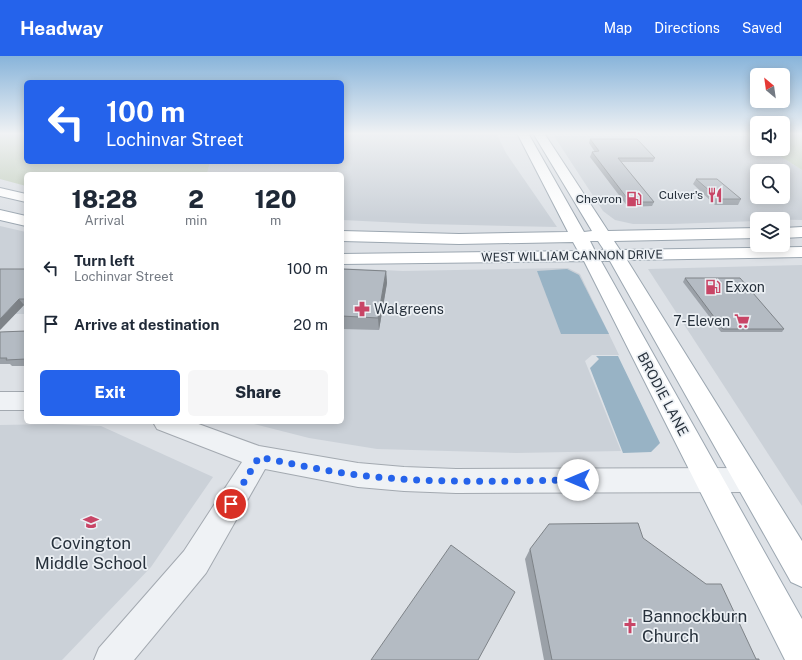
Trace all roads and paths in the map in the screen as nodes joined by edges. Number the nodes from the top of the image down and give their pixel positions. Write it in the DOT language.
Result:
graph roads {
  1 [pos="537,161"];
  2 [pos="556,161"];
  3 [pos="0,192"];
  4 [pos="24,198"];
  5 [pos="0,215"];
  6 [pos="590,215"];
  7 [pos="24,221"];
  8 [pos="802,232"];
  9 [pos="750,233"];
  10 [pos="790,233"];
  11 [pos="646,235"];
  12 [pos="344,236"];
  13 [pos="579,237"];
  14 [pos="604,237"];
  15 [pos="802,252"];
  16 [pos="589,255"];
  17 [pos="615,255"];
  18 [pos="344,259"];
  19 [pos="0,401"];
  20 [pos="24,401"];
  21 [pos="170,424"];
  22 [pos="259,457"];
  23 [pos="708,480"];
  24 [pos="747,480"];
  25 [pos="802,571"];
  26 [pos="802,655"];
  27 [pos="111,660"];
  1 -- 13 [label="main road, BRODIE LANE"];
  2 -- 6 [label="main road, BRODIE LANE"];
  3 -- 4 [label="main road"];
  5 -- 7 [label="main road"];
  6 -- 11 [label="main road"];
  6 -- 14 [label="main road, BRODIE LANE"];
  8 -- 10 [label="main road"];
  9 -- 11 [label="main road, WEST WILLIAM CANNON DRIVE"];
  11 -- 14 [label="main road, WEST WILLIAM CANNON DRIVE"];
  12 -- 13 [label="main road, WEST WILLIAM CANNON DRIVE"];
  13 -- 14 [label="main road, WEST WILLIAM CANNON DRIVE"];
  13 -- 16 [label="main road, BRODIE LANE"];
  14 -- 17 [label="main road, BRODIE LANE"];
  15 -- 17 [label="main road, WEST WILLIAM CANNON DRIVE"];
  16 -- 17 [label="main road, WEST WILLIAM CANNON DRIVE"];
  16 -- 18 [label="main road, WEST WILLIAM CANNON DRIVE"];
  16 -- 23 [label="main road, BRODIE LANE"];
  17 -- 24 [label="main road, BRODIE LANE"];
  19 -- 20 [label="street"];
  21 -- 22 [label="street"];
  22 -- 23 [label="street"];
  22 -- 27 [label="street"];
  23 -- 24 [label="street"];
  23 -- 26 [label="main road, BRODIE LANE"];
  24 -- 25 [label="main road, BRODIE LANE"];
}
